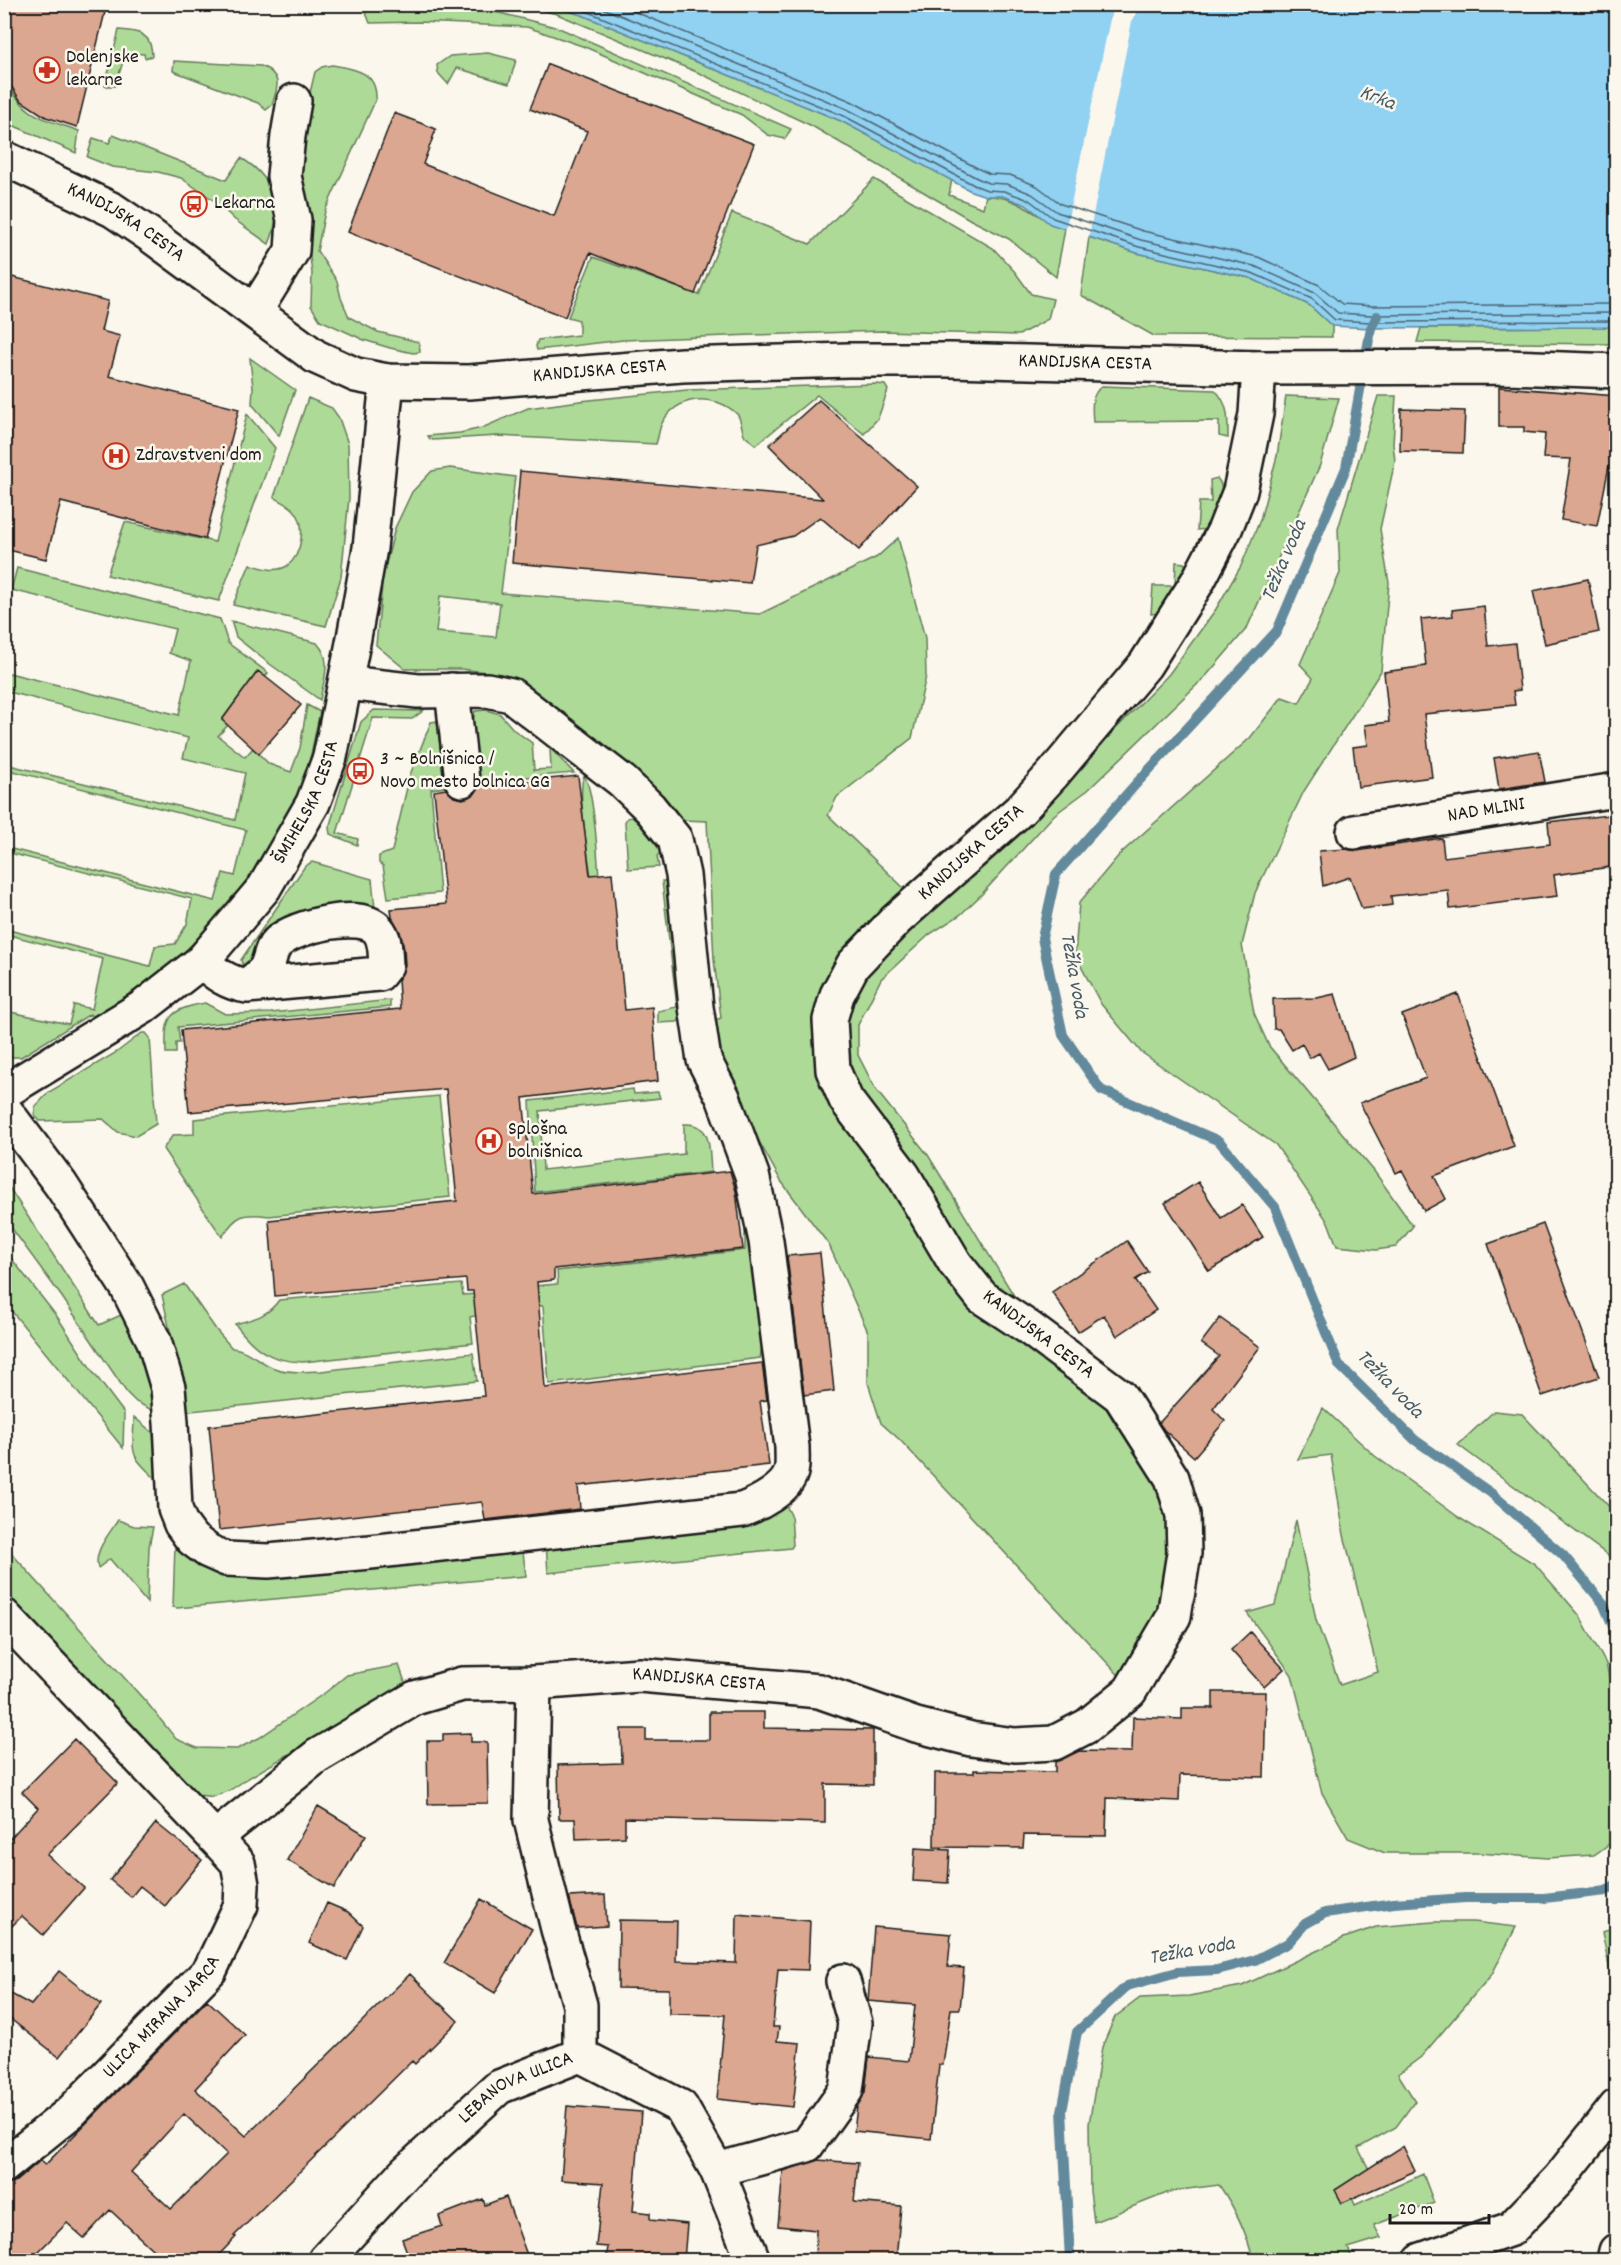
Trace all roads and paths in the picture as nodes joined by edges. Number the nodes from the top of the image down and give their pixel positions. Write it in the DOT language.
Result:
graph roads {
  1 [pos="294,101"];
  2 [pos="8,166"];
  3 [pos="255,311"];
  4 [pos="1274,367"];
  5 [pos="1617,371"];
  6 [pos="387,381"];
  7 [pos="346,683"];
  8 [pos="452,690"];
  9 [pos="462,780"];
  10 [pos="1617,790"];
  11 [pos="1354,832"];
  12 [pos="202,961"];
  13 [pos="247,986"];
  14 [pos="4,1092"];
  15 [pos="4,1109"];
  16 [pos="4,1616"];
  17 [pos="534,1683"];
  18 [pos="215,1838"];
  19 [pos="843,1981"];
  20 [pos="580,2055"];
  21 [pos="1617,2107"];
  22 [pos="4,2166"];
  23 [pos="717,2170"];
  24 [pos="1617,2252"];
  25 [pos="325,2260"];
  26 [pos="753,2260"];
  27 [pos="1421,2260"];
  28 [pos="1614,2260"];
  1 -- 3 [label="street"];
  2 -- 3 [label="street, KANDIJSKA CESTA"];
  3 -- 6 [label="street, KANDIJSKA CESTA"];
  4 -- 5 [label="street, KANDIJSKA CESTA"];
  4 -- 6 [label="street, KANDIJSKA CESTA"];
  4 -- 17 [label="street, KANDIJSKA CESTA"];
  6 -- 7 [label="street, ŠMIHELSKA CESTA"];
  7 -- 8 [label="street"];
  7 -- 12 [label="street, ŠMIHELSKA CESTA"];
  8 -- 9 [label="street"];
  8 -- 15 [label="street"];
  10 -- 11 [label="street, NAD MLINI"];
  12 -- 13 [label="street"];
  12 -- 14 [label="street, ŠMIHELSKA CESTA"];
  16 -- 18 [label="street, ULICA MIRANA JARCA"];
  17 -- 18 [label="street"];
  17 -- 20 [label="street"];
  18 -- 22 [label="street, ULICA MIRANA JARCA"];
  19 -- 23 [label="street"];
  20 -- 23 [label="street, LEBANOVA ULICA"];
  20 -- 25 [label="street, LEBANOVA ULICA"];
  21 -- 27 [label="street"];
  23 -- 26 [label="street, LEBANOVA ULICA"];
  24 -- 28 [label="street"];
}
